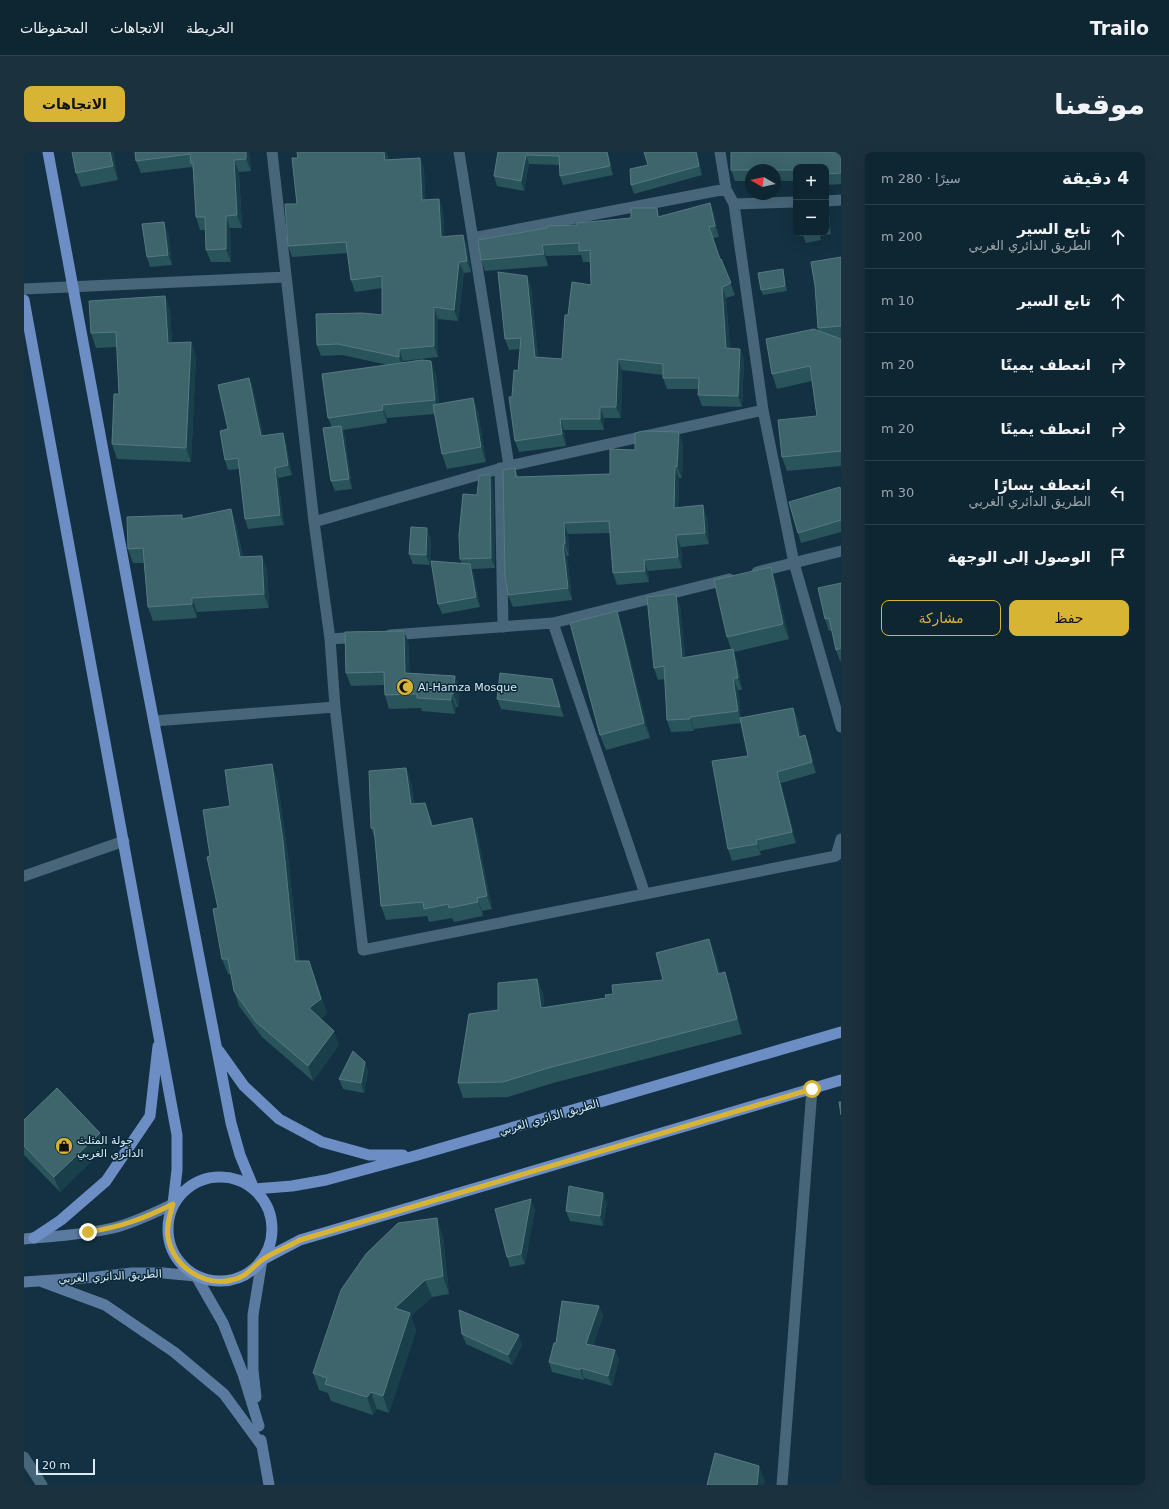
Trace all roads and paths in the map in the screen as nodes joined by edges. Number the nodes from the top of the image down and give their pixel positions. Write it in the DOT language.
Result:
graph roads {
  1 [pos="48,152"];
  2 [pos="272,152"];
  3 [pos="459,152"];
  4 [pos="720,152"];
  5 [pos="726,189"];
  6 [pos="841,200"];
  7 [pos="829,201"];
  8 [pos="793,202"];
  9 [pos="734,204"];
  10 [pos="473,238"];
  11 [pos="286,277"];
  12 [pos="72,287"];
  13 [pos="24,289"];
  14 [pos="24,300"];
  15 [pos="763,410"];
  16 [pos="504,467"];
  17 [pos="314,522"];
  18 [pos="841,551"];
  19 [pos="794,563"];
  20 [pos="553,623"];
  21 [pos="503,627"];
  22 [pos="330,639"];
  23 [pos="335,707"];
  24 [pos="154,722"];
  25 [pos="841,727"];
  26 [pos="841,839"];
  27 [pos="124,841"];
  28 [pos="24,876"];
  29 [pos="645,894"];
  30 [pos="841,1032"];
  31 [pos="159,1034"];
  32 [pos="216,1046"];
  33 [pos="841,1080"];
  34 [pos="812,1089"];
  35 [pos="418,1155"];
  36 [pos="254,1189"];
  37 [pos="173,1204"];
  38 [pos="29,1238"];
  39 [pos="262,1260"];
  40 [pos="196,1276"];
  41 [pos="38,1280"];
  42 [pos="24,1282"];
  43 [pos="259,1426"];
  44 [pos="262,1446"];
  45 [pos="24,1457"];
  46 [pos="42,1485"];
  47 [pos="269,1485"];
  48 [pos="782,1485"];
  1 -- 12 [label="main road"];
  2 -- 11 [label="street"];
  3 -- 10 [label="street"];
  4 -- 5 [label="street"];
  5 -- 9 [label="street"];
  5 -- 10 [label="street"];
  6 -- 7 [label="street"];
  8 -- 9 [label="street"];
  9 -- 15 [label="street"];
  10 -- 16 [label="street"];
  11 -- 12 [label="street"];
  11 -- 17 [label="street"];
  12 -- 13 [label="street"];
  12 -- 24 [label="main road"];
  14 -- 27 [label="main road"];
  15 -- 16 [label="street"];
  15 -- 19 [label="street"];
  16 -- 17 [label="street"];
  16 -- 21 [label="street"];
  17 -- 22 [label="street"];
  18 -- 19 [label="street"];
  19 -- 20 [label="street"];
  19 -- 25 [label="street"];
  20 -- 21 [label="street"];
  20 -- 29 [label="street"];
  21 -- 22 [label="street"];
  22 -- 23 [label="street"];
  23 -- 24 [label="street"];
  23 -- 29 [label="street"];
  24 -- 32 [label="main road"];
  26 -- 29 [label="street"];
  27 -- 28 [label="street"];
  27 -- 31 [label="main road"];
  30 -- 35 [label="main road, الطريق الدائري الغربي"];
  31 -- 37 [label="main road"];
  31 -- 38 [label="main road"];
  32 -- 35 [label="main road"];
  32 -- 36 [label="main road"];
  33 -- 34 [label="main road"];
  34 -- 39 [label="main road"];
  34 -- 48 [label="street"];
  35 -- 36 [label="main road, الطريق الدائري الغربي"];
  36 -- 37 [label="main road"];
  36 -- 39 [label="main road"];
  37 -- 38 [label="main road"];
  37 -- 40 [label="main road"];
  39 -- 40 [label="main road"];
  39 -- 43 [label="main road"];
  40 -- 41 [label="main road, الطريق الدائري الغربي"];
  40 -- 43 [label="main road"];
  41 -- 42 [label="main road, الطريق الدائري الغربي"];
  41 -- 44 [label="main road"];
  43 -- 44 [label="main road"];
  44 -- 47 [label="main road"];
  45 -- 46 [label="street"];
}
